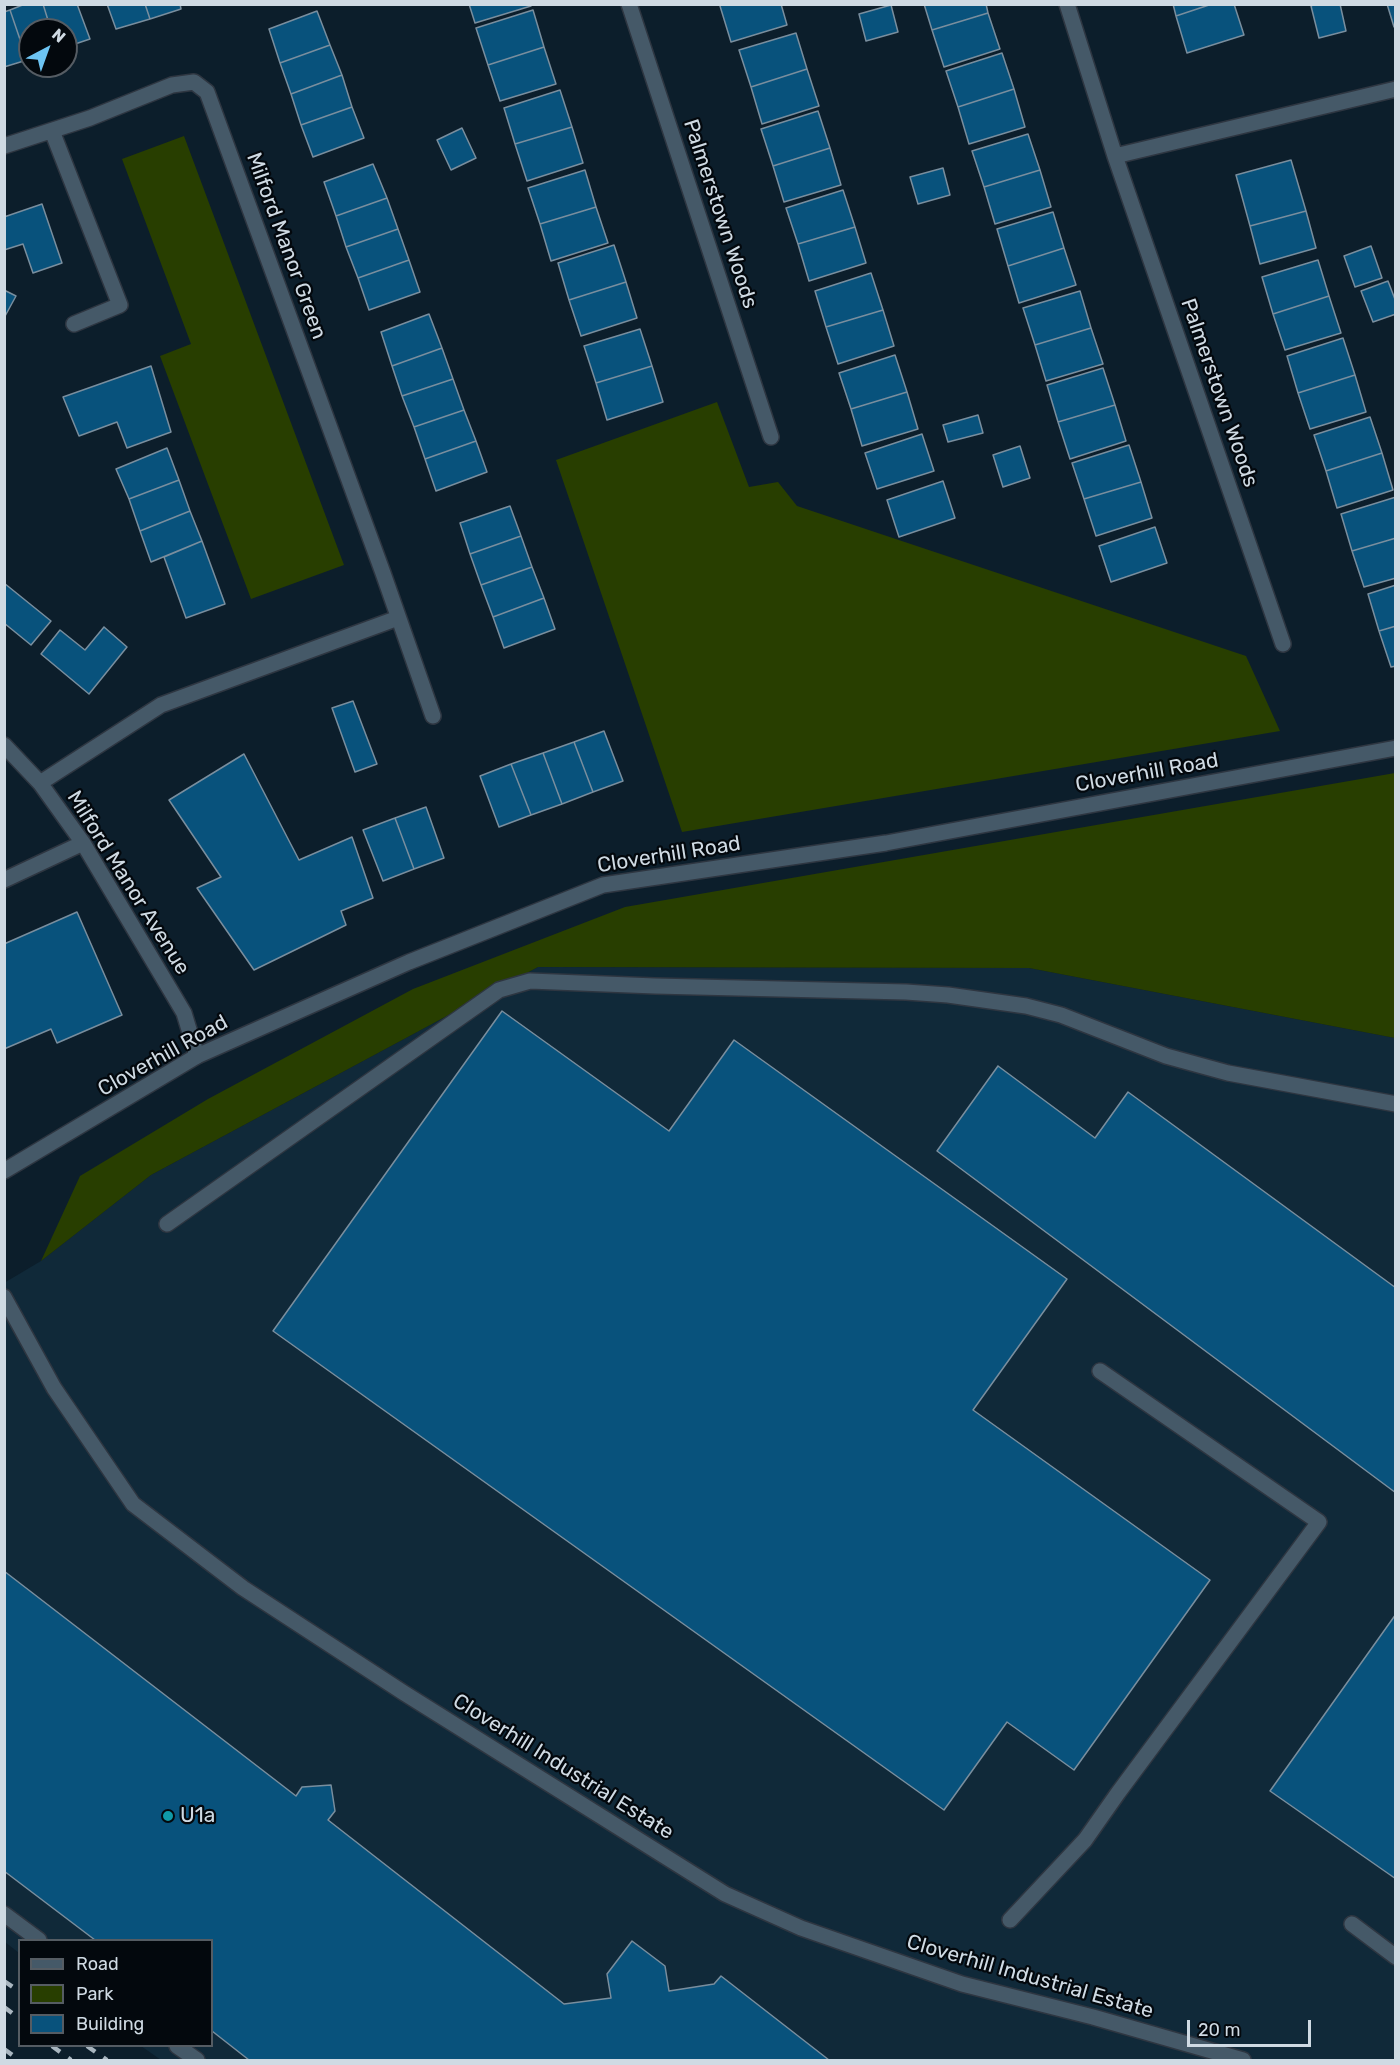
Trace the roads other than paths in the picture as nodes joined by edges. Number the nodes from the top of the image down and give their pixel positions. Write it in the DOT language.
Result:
graph roads {
  1 [pos="629,4"];
  2 [pos="1067,4"];
  3 [pos="1395,89"];
  4 [pos="52,130"];
  5 [pos="4,146"];
  6 [pos="1115,156"];
  7 [pos="74,324"];
  8 [pos="771,437"];
  9 [pos="398,618"];
  10 [pos="1283,644"];
  11 [pos="433,716"];
  12 [pos="4,745"];
  13 [pos="1395,748"];
  14 [pos="40,783"];
  15 [pos="83,843"];
  16 [pos="4,880"];
  17 [pos="197,1056"];
  18 [pos="1395,1104"];
  19 [pos="4,1171"];
  20 [pos="167,1224"];
  21 [pos="4,1297"];
  22 [pos="1100,1371"];
  23 [pos="4,1914"];
  24 [pos="1010,1920"];
  25 [pos="1352,1924"];
  26 [pos="36,1939"];
  27 [pos="1395,1957"];
  28 [pos="178,2047"];
  29 [pos="197,2061"];
  30 [pos="1243,2061"];
  1 -- 8 [label="street, Palmerstown Woods"];
  2 -- 6 [label="street, Palmerstown Woods"];
  3 -- 6 [label="street"];
  4 -- 5 [label="street, Milford Manor Green"];
  4 -- 7 [label="street"];
  4 -- 9 [label="street, Milford Manor Green"];
  6 -- 10 [label="street, Palmerstown Woods"];
  9 -- 11 [label="street, Milford Manor Green"];
  9 -- 14 [label="street"];
  12 -- 14 [label="street, Milford Manor Avenue"];
  13 -- 17 [label="street, Cloverhill Road"];
  14 -- 15 [label="street, Milford Manor Avenue"];
  15 -- 16 [label="street"];
  15 -- 17 [label="street, Milford Manor Avenue"];
  17 -- 19 [label="street, Cloverhill Road"];
  18 -- 20 [label="street"];
  21 -- 30 [label="street, Cloverhill Industrial Estate"];
  22 -- 24 [label="street"];
  23 -- 26 [label="street"];
  25 -- 27 [label="street"];
  28 -- 29 [label="street"];
}
